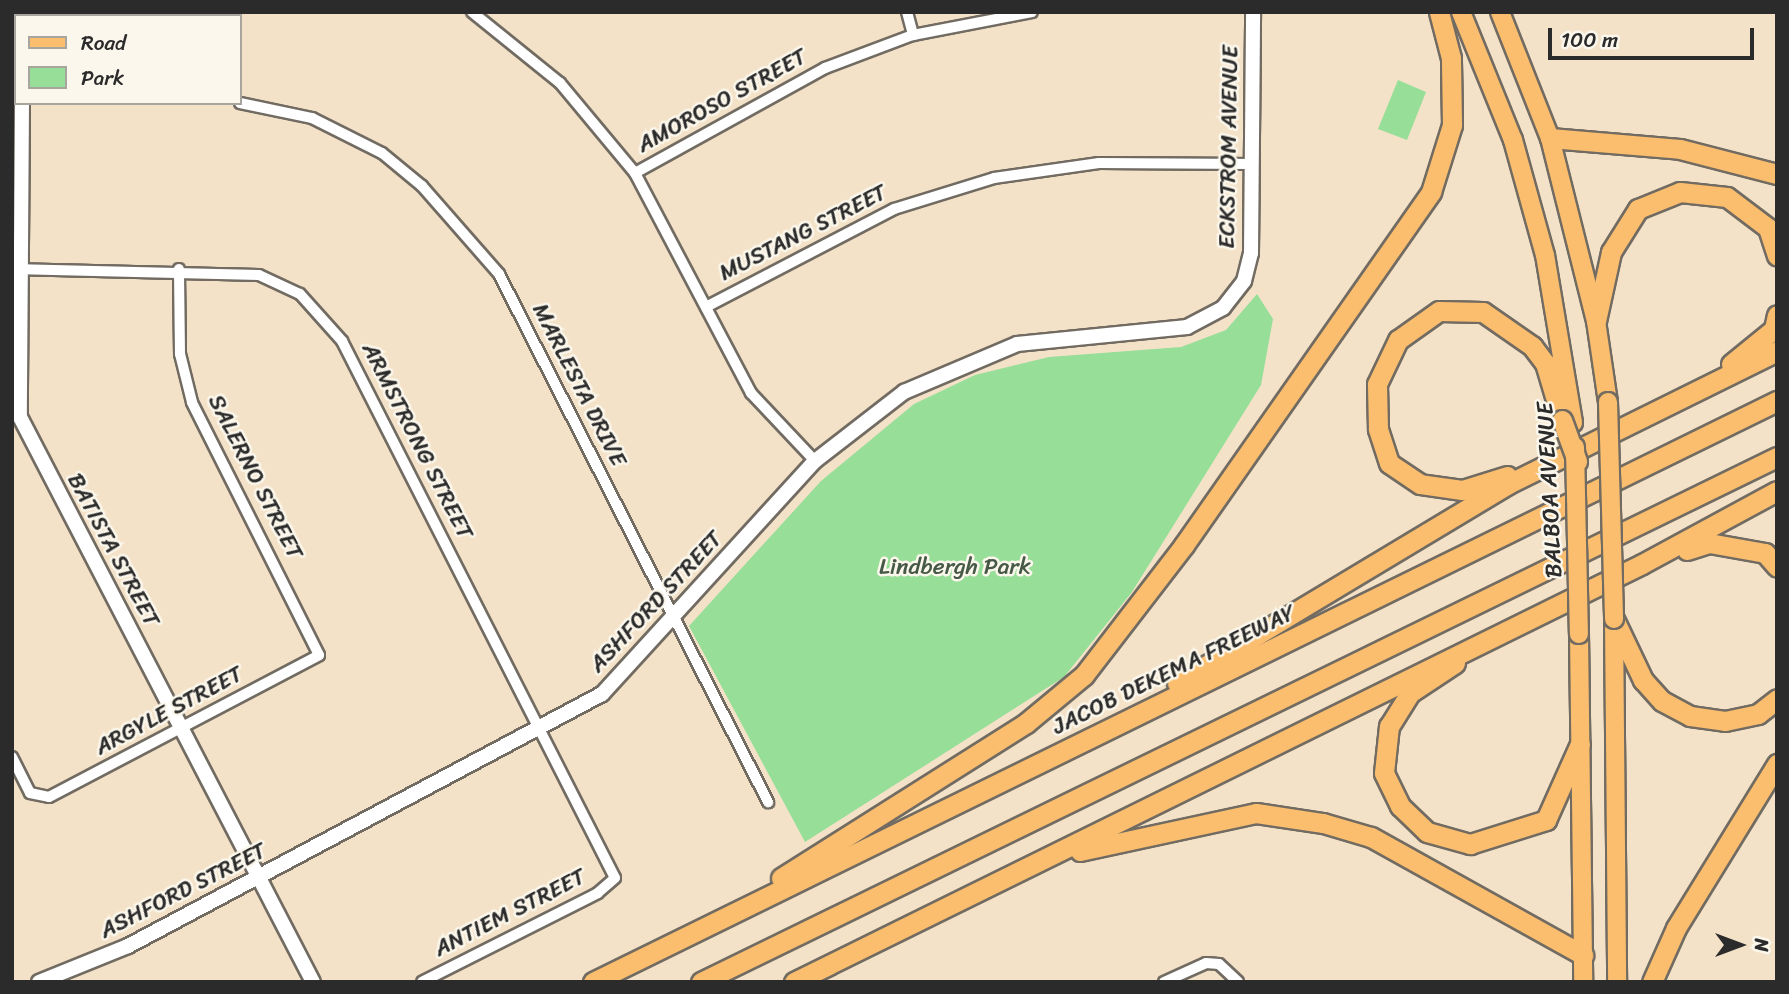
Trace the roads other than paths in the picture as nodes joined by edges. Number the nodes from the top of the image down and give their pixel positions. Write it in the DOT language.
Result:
graph roads {
  1 [pos="472,12"];
  2 [pos="907,12"];
  3 [pos="1032,12"];
  4 [pos="1253,12"];
  5 [pos="1439,12"];
  6 [pos="1461,12"];
  7 [pos="1500,12"];
  8 [pos="913,35"];
  9 [pos="242,103"];
  10 [pos="22,105"];
  11 [pos="1550,138"];
  12 [pos="1252,164"];
  13 [pos="635,173"];
  14 [pos="1777,174"];
  15 [pos="1777,256"];
  16 [pos="15,269"];
  17 [pos="179,269"];
  18 [pos="1244,281"];
  19 [pos="706,307"];
  20 [pos="1777,315"];
  21 [pos="1596,321"];
  22 [pos="1777,351"];
  23 [pos="1708,384"];
  24 [pos="1777,401"];
  25 [pos="16,418"];
  26 [pos="1567,421"];
  27 [pos="1777,457"];
  28 [pos="815,461"];
  29 [pos="1577,461"];
  30 [pos="1555,463"];
  31 [pos="1777,491"];
  32 [pos="1643,564"];
  33 [pos="1777,567"];
  34 [pos="675,618"];
  35 [pos="1614,619"];
  36 [pos="1503,631"];
  37 [pos="319,655"];
  38 [pos="1777,699"];
  39 [pos="181,728"];
  40 [pos="543,730"];
  41 [pos="1580,744"];
  42 [pos="1062,752"];
  43 [pos="12,757"];
  44 [pos="1777,764"];
  45 [pos="768,802"];
  46 [pos="1041,861"];
  47 [pos="259,878"];
  48 [pos="615,878"];
  49 [pos="700,930"];
  50 [pos="1583,955"];
  51 [pos="1235,977"];
  52 [pos="39,982"];
  53 [pos="313,982"];
  54 [pos="422,982"];
  55 [pos="593,982"];
  56 [pos="701,982"];
  57 [pos="794,982"];
  58 [pos="1164,982"];
  59 [pos="1583,982"];
  60 [pos="1617,982"];
  61 [pos="1652,982"];
  1 -- 13 [label="street"];
  2 -- 8 [label="street"];
  3 -- 8 [label="street, AMOROSO STREET"];
  4 -- 12 [label="street, ECKSTROM AVENUE"];
  5 -- 49 [label="highway"];
  6 -- 26 [label="main road, BALBOA AVENUE"];
  7 -- 11 [label="main road"];
  8 -- 13 [label="street, AMOROSO STREET"];
  9 -- 34 [label="street, MARLESTA DRIVE"];
  10 -- 16 [label="street, BATISTA STREET"];
  11 -- 14 [label="highway"];
  11 -- 21 [label="main road"];
  12 -- 18 [label="street, ECKSTROM AVENUE"];
  12 -- 19 [label="street, MUSTANG STREET"];
  13 -- 19 [label="street"];
  15 -- 21 [label="highway"];
  16 -- 17 [label="street, ARMSTRONG STREET"];
  16 -- 25 [label="street, BATISTA STREET"];
  17 -- 37 [label="street, SALERNO STREET"];
  17 -- 40 [label="street, ARMSTRONG STREET"];
  18 -- 28 [label="street, ASHFORD STREET"];
  19 -- 28 [label="street"];
  20 -- 23 [label="highway"];
  21 -- 35 [label="main road, bridge"];
  22 -- 23 [label="highway"];
  23 -- 30 [label="highway"];
  24 -- 42 [label="highway, JACOB DEKEMA FREEWAY"];
  25 -- 39 [label="street, BATISTA STREET"];
  26 -- 29 [label="highway, bridge"];
  26 -- 30 [label="highway"];
  27 -- 56 [label="highway"];
  28 -- 34 [label="street, ASHFORD STREET"];
  29 -- 41 [label="main road, BALBOA AVENUE, bridge"];
  30 -- 42 [label="highway"];
  31 -- 32 [label="highway"];
  32 -- 33 [label="highway"];
  32 -- 36 [label="highway"];
  34 -- 40 [label="street, ASHFORD STREET"];
  34 -- 45 [label="street, MARLESTA DRIVE"];
  35 -- 38 [label="highway"];
  35 -- 60 [label="main road"];
  36 -- 41 [label="highway"];
  36 -- 46 [label="highway"];
  37 -- 39 [label="street, ARGYLE STREET"];
  39 -- 43 [label="street, ARGYLE STREET"];
  39 -- 47 [label="street, BATISTA STREET"];
  40 -- 47 [label="street, ASHFORD STREET"];
  40 -- 48 [label="street, ARMSTRONG STREET"];
  41 -- 50 [label="main road, BALBOA AVENUE"];
  42 -- 49 [label="highway, JACOB DEKEMA FREEWAY"];
  44 -- 61 [label="highway"];
  46 -- 50 [label="highway"];
  46 -- 57 [label="highway"];
  47 -- 52 [label="street, ASHFORD STREET"];
  47 -- 53 [label="street, BATISTA STREET"];
  48 -- 54 [label="street, ANTIEM STREET"];
  49 -- 55 [label="highway, JACOB DEKEMA FREEWAY"];
  50 -- 59 [label="main road, BALBOA AVENUE"];
  51 -- 58 [label="street"];
}
